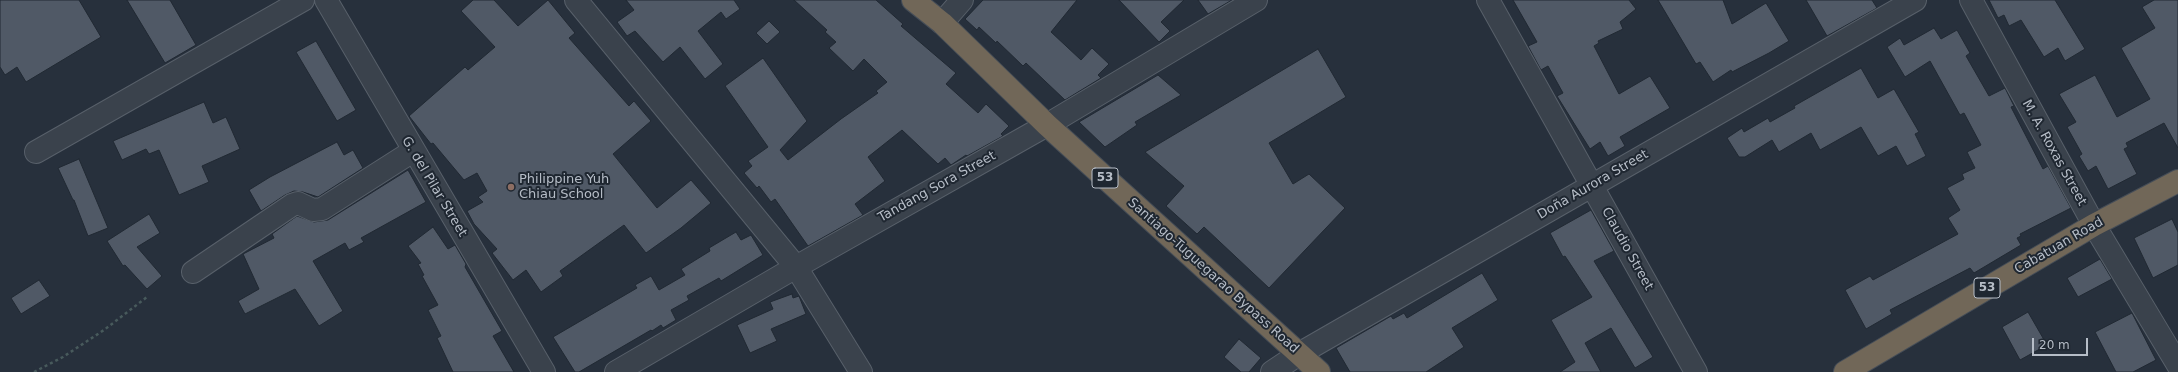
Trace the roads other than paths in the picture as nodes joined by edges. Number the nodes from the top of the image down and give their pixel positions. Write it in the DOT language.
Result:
graph roads {
  1 [pos="303,0"];
  2 [pos="326,0"];
  3 [pos="576,0"];
  4 [pos="913,0"];
  5 [pos="962,0"];
  6 [pos="1256,0"];
  7 [pos="1488,0"];
  8 [pos="1915,0"];
  9 [pos="1971,0"];
  10 [pos="942,23"];
  11 [pos="1047,125"];
  12 [pos="413,151"];
  13 [pos="36,152"];
  14 [pos="2178,181"];
  15 [pos="1592,186"];
  16 [pos="2094,225"];
  17 [pos="796,267"];
  18 [pos="192,272"];
  19 [pos="1299,354"];
  20 [pos="2178,365"];
  21 [pos="1854,370"];
  22 [pos="544,372"];
  23 [pos="616,372"];
  24 [pos="861,372"];
  25 [pos="1272,372"];
  26 [pos="1319,372"];
  27 [pos="1696,372"];
  1 -- 13 [label="street"];
  2 -- 12 [label="street, G. del Pilar Street"];
  3 -- 17 [label="street"];
  4 -- 10 [label="highway, Santiago-Tuguegarao Bypass Road / 53"];
  5 -- 10 [label="street"];
  6 -- 11 [label="street, Tandang Sora Street"];
  7 -- 15 [label="street, Claudio Street"];
  8 -- 15 [label="street, Doña Aurora Street"];
  9 -- 16 [label="street, M. A. Roxas Street"];
  10 -- 11 [label="highway, Santiago-Tuguegarao Bypass Road / 53"];
  11 -- 17 [label="street, Tandang Sora Street"];
  11 -- 19 [label="highway, Santiago-Tuguegarao Bypass Road / 53"];
  12 -- 18 [label="street"];
  12 -- 22 [label="street, G. del Pilar Street"];
  14 -- 16 [label="highway, Cabatuan Road / 53"];
  15 -- 19 [label="street, Doña Aurora Street"];
  15 -- 27 [label="street, Claudio Street"];
  16 -- 20 [label="street, M. A. Roxas Street"];
  16 -- 21 [label="highway, Cabatuan Road / 53"];
  17 -- 23 [label="street, Tandang Sora Street"];
  17 -- 24 [label="street"];
  19 -- 25 [label="street, Doña Aurora Street"];
  19 -- 26 [label="highway, Santiago-Tuguegarao Bypass Road / 53"];
}
